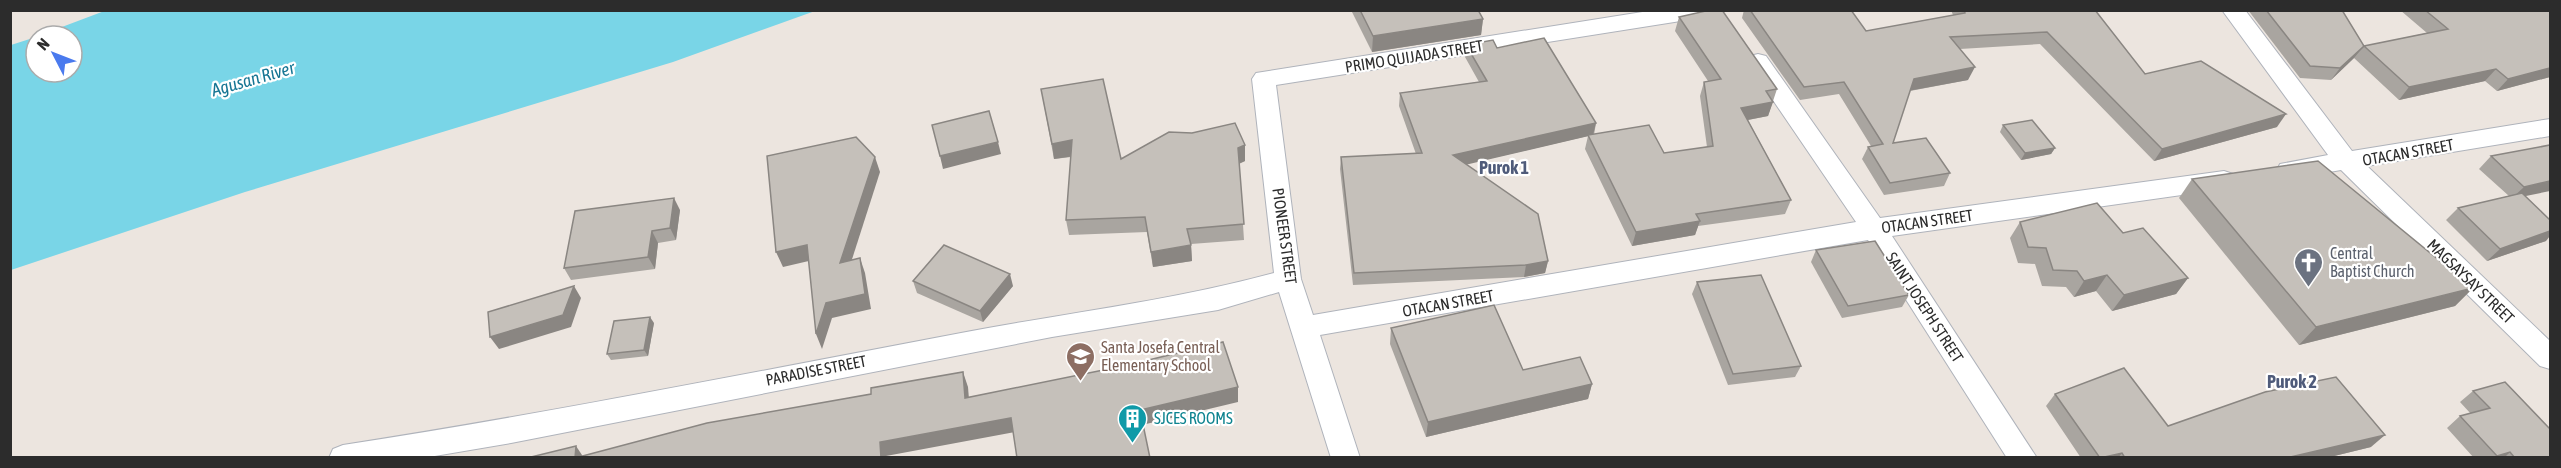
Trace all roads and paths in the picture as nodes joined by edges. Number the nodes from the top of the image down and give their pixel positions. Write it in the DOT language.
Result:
graph roads {
  1 [pos="2233,10"];
  2 [pos="1725,20"];
  3 [pos="1264,79"];
  4 [pos="2550,127"];
  5 [pos="2347,162"];
  6 [pos="1874,229"];
  7 [pos="1288,279"];
  8 [pos="1306,327"];
  9 [pos="2550,358"];
  10 [pos="343,458"];
  11 [pos="1346,458"];
  12 [pos="2023,458"];
  1 -- 5 [label="street, MAGSAYSAY STREET"];
  2 -- 3 [label="street, PRIMO QUIJADA STREET"];
  2 -- 6 [label="street, SAINT JOSEPH STREET"];
  3 -- 7 [label="street, PIONEER STREET"];
  4 -- 5 [label="street, OTACAN STREET"];
  5 -- 6 [label="street, OTACAN STREET"];
  5 -- 9 [label="street, MAGSAYSAY STREET"];
  6 -- 8 [label="street, OTACAN STREET"];
  6 -- 12 [label="street, SAINT JOSEPH STREET"];
  7 -- 8 [label="street, PIONEER STREET"];
  7 -- 10 [label="street, PARADISE STREET"];
  8 -- 11 [label="street, PIONEER STREET"];
}
